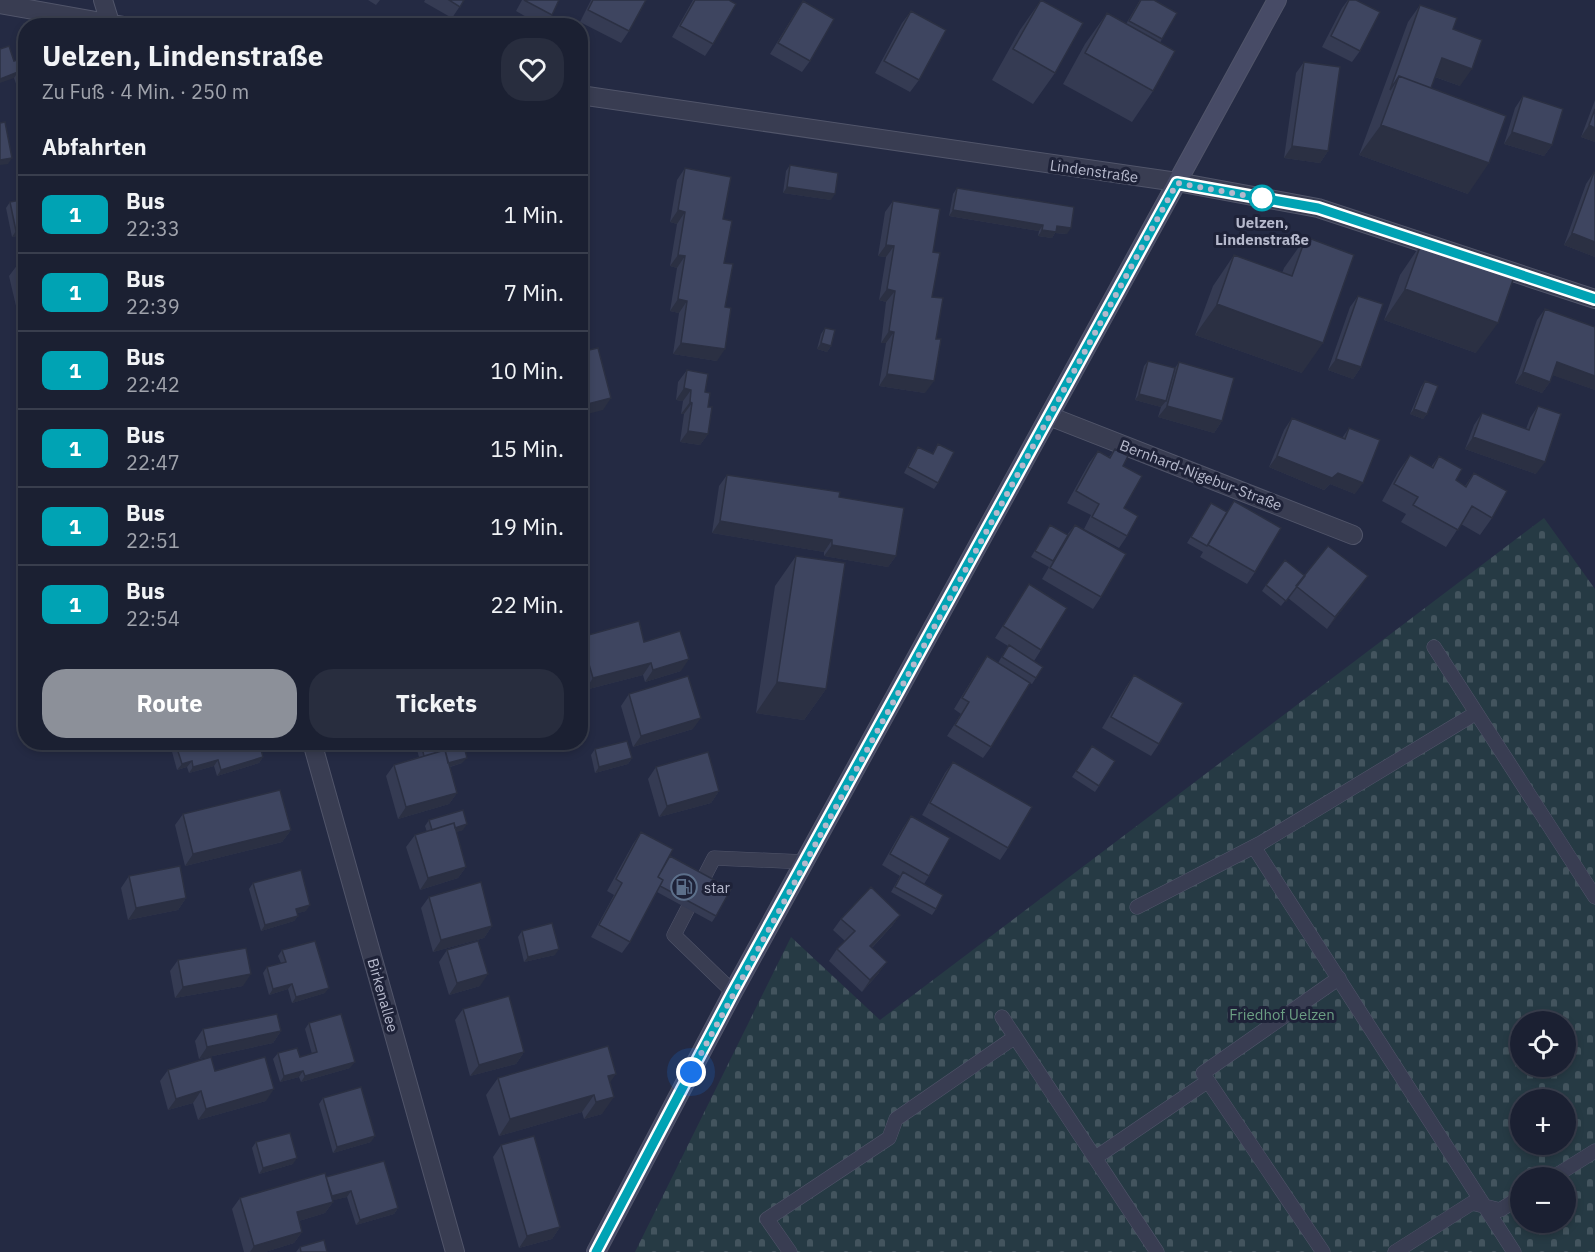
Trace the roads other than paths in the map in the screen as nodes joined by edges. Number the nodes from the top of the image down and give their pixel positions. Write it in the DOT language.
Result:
graph roads {
  1 [pos="103,0"];
  2 [pos="1277,0"];
  3 [pos="0,4"];
  4 [pos="77,18"];
  5 [pos="112,18"];
  6 [pos="588,96"];
  7 [pos="1177,183"];
  8 [pos="1595,299"];
  9 [pos="1049,416"];
  10 [pos="1353,535"];
  11 [pos="1434,647"];
  12 [pos="1476,713"];
  13 [pos="314,750"];
  14 [pos="1254,847"];
  15 [pos="805,862"];
  16 [pos="1595,897"];
  17 [pos="1137,907"];
  18 [pos="1339,978"];
  19 [pos="733,992"];
  20 [pos="1002,1017"];
  21 [pos="1015,1037"];
  22 [pos="1208,1081"];
  23 [pos="1595,1151"];
  24 [pos="1095,1158"];
  25 [pos="1570,1167"];
  26 [pos="1510,1204"];
  27 [pos="1486,1206"];
  28 [pos="456,1251"];
  29 [pos="596,1252"];
  30 [pos="790,1252"];
  31 [pos="1157,1252"];
  32 [pos="1323,1252"];
  33 [pos="1395,1252"];
  34 [pos="1514,1252"];
  1 -- 5 [label="street"];
  2 -- 7 [label="main road"];
  3 -- 4 [label="street"];
  6 -- 7 [label="street, Lindenstraße"];
  7 -- 8 [label="street, Lindenstraße"];
  7 -- 9 [label="main road"];
  9 -- 10 [label="street, Bernhard-Nigebur-Straße"];
  9 -- 15 [label="main road"];
  11 -- 12 [label="lane"];
  12 -- 14 [label="lane"];
  12 -- 16 [label="lane"];
  13 -- 28 [label="street, Birkenallee"];
  14 -- 17 [label="lane"];
  14 -- 18 [label="lane"];
  15 -- 19 [label="main road"];
  15 -- 19 [label="lane"];
  18 -- 22 [label="lane"];
  18 -- 27 [label="lane"];
  19 -- 29 [label="main road"];
  20 -- 21 [label="lane"];
  21 -- 24 [label="lane"];
  21 -- 30 [label="lane"];
  22 -- 24 [label="lane"];
  22 -- 32 [label="lane"];
  23 -- 25 [label="lane"];
  24 -- 31 [label="lane"];
  26 -- 27 [label="lane"];
  27 -- 33 [label="lane"];
  27 -- 34 [label="lane"];
}
